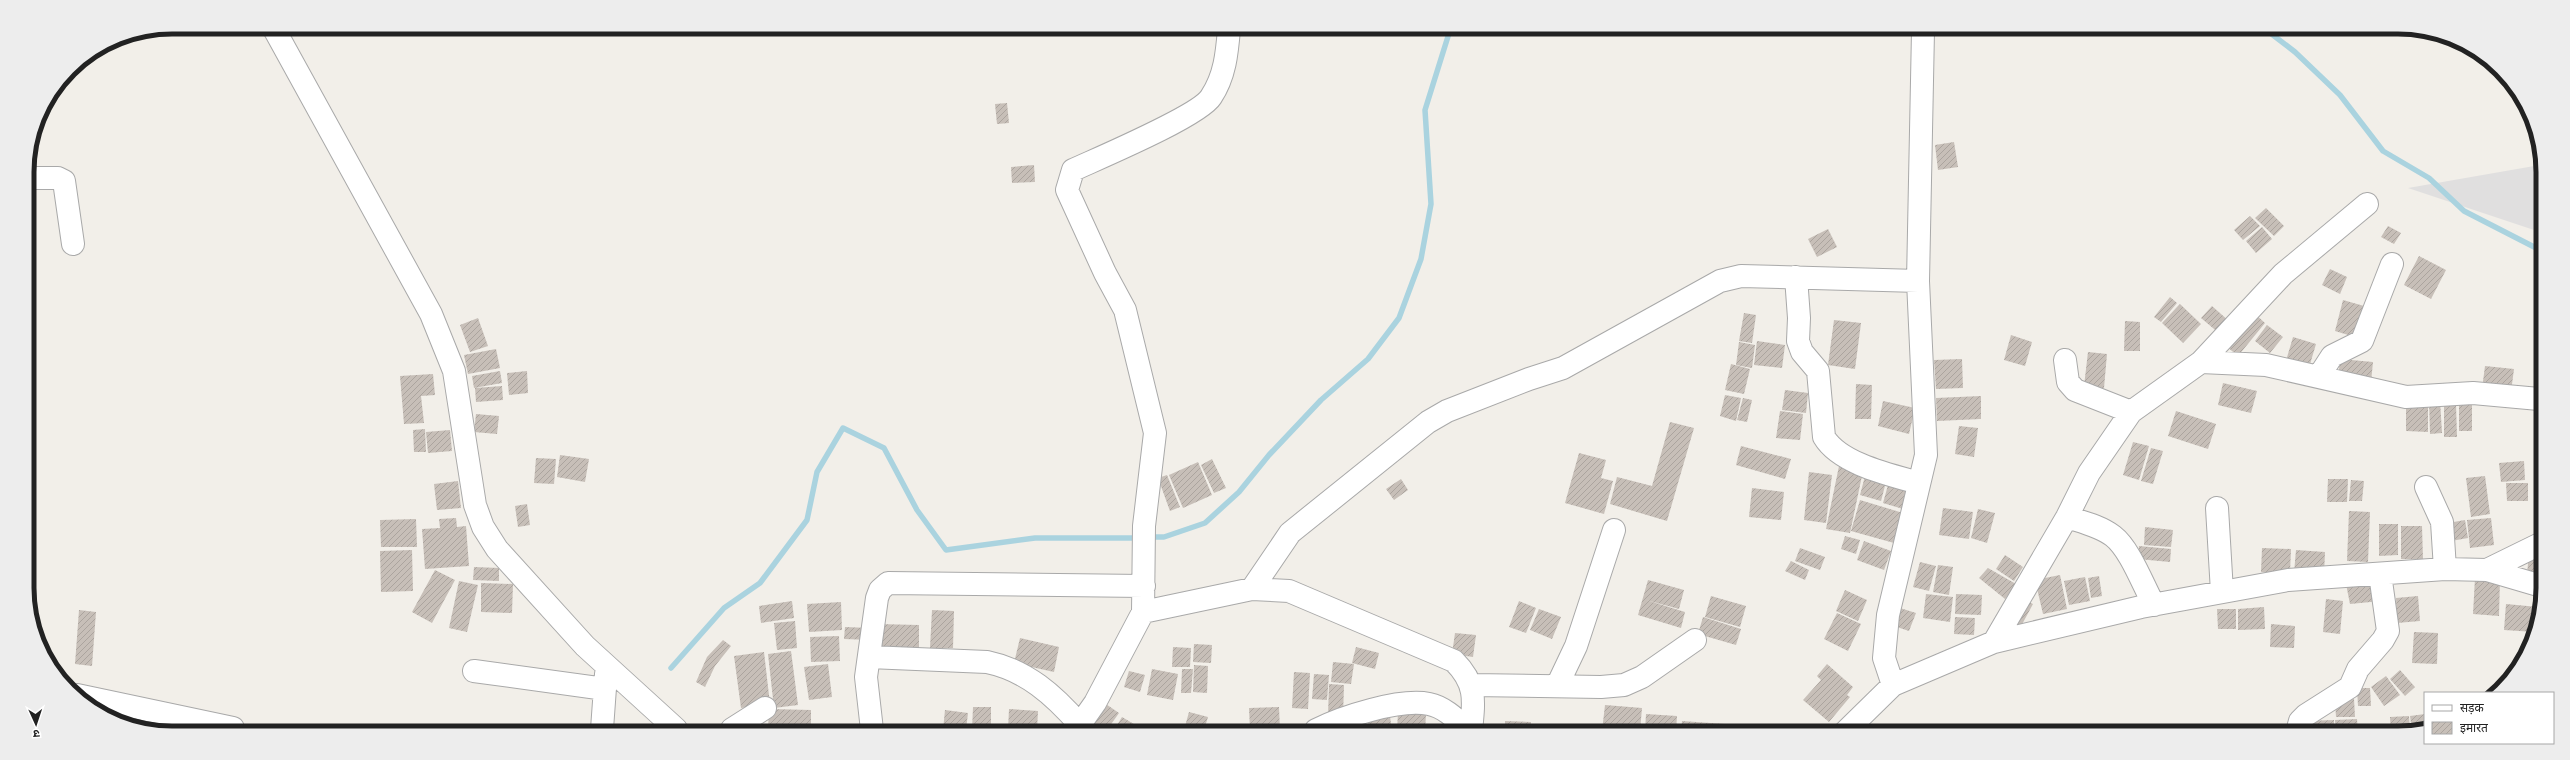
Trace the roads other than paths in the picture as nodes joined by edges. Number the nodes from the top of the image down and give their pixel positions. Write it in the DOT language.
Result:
graph roads {
  1 [pos="276,34"];
  2 [pos="1228,34"];
  3 [pos="1923,34"];
  4 [pos="34,178"];
  5 [pos="2367,204"];
  6 [pos="73,244"];
  7 [pos="2392,264"];
  8 [pos="1796,277"];
  9 [pos="1918,281"];
  10 [pos="2065,360"];
  11 [pos="2201,362"];
  12 [pos="2319,376"];
  13 [pos="2536,398"];
  14 [pos="2131,412"];
  15 [pos="1919,483"];
  16 [pos="2426,487"];
  17 [pos="2217,508"];
  18 [pos="2067,517"];
  19 [pos="1614,530"];
  20 [pos="2536,545"];
  21 [pos="2445,569"];
  22 [pos="2487,570"];
  23 [pos="2380,574"];
  24 [pos="1144,578"];
  25 [pos="2536,584"];
  26 [pos="1252,589"];
  27 [pos="2222,592"];
  28 [pos="2154,604"];
  29 [pos="1143,612"];
  30 [pos="1695,640"];
  31 [pos="1994,642"];
  32 [pos="869,657"];
  33 [pos="606,666"];
  34 [pos="474,671"];
  35 [pos="1471,685"];
  36 [pos="1893,685"];
  37 [pos="1557,686"];
  38 [pos="605,689"];
  39 [pos="89,697"];
  40 [pos="765,708"];
  41 [pos="224,726"];
  42 [pos="602,726"];
  43 [pos="672,726"];
  44 [pos="737,726"];
  45 [pos="871,726"];
  46 [pos="1077,726"];
  47 [pos="1079,726"];
  48 [pos="1325,726"];
  49 [pos="1464,726"];
  50 [pos="1471,726"];
  51 [pos="1850,726"];
  52 [pos="2299,726"];
  1 -- 33 [label="street"];
  2 -- 24 [label="street"];
  3 -- 9 [label="street"];
  4 -- 6 [label="street"];
  5 -- 11 [label="street"];
  7 -- 12 [label="street"];
  8 -- 9 [label="street"];
  8 -- 15 [label="street"];
  8 -- 26 [label="street"];
  9 -- 15 [label="street"];
  10 -- 14 [label="street"];
  11 -- 12 [label="street"];
  11 -- 14 [label="street"];
  12 -- 13 [label="street"];
  14 -- 18 [label="street"];
  15 -- 36 [label="street"];
  16 -- 21 [label="street"];
  17 -- 27 [label="street"];
  18 -- 28 [label="street"];
  18 -- 31 [label="street"];
  19 -- 37 [label="street"];
  20 -- 22 [label="street"];
  21 -- 22 [label="street"];
  21 -- 23 [label="street"];
  22 -- 25 [label="street"];
  23 -- 27 [label="street"];
  23 -- 52 [label="street"];
  24 -- 29 [label="street"];
  24 -- 32 [label="street"];
  26 -- 29 [label="street"];
  26 -- 35 [label="street"];
  27 -- 28 [label="street"];
  28 -- 31 [label="street"];
  29 -- 47 [label="street"];
  30 -- 37 [label="street"];
  31 -- 36 [label="street"];
  32 -- 45 [label="street"];
  32 -- 46 [label="street"];
  33 -- 38 [label="street"];
  33 -- 43 [label="street"];
  34 -- 38 [label="street"];
  35 -- 37 [label="street"];
  35 -- 50 [label="street"];
  36 -- 51 [label="street"];
  38 -- 42 [label="street"];
  39 -- 41 [label="street"];
  40 -- 44 [label="street"];
  48 -- 49 [label="street"];
}
